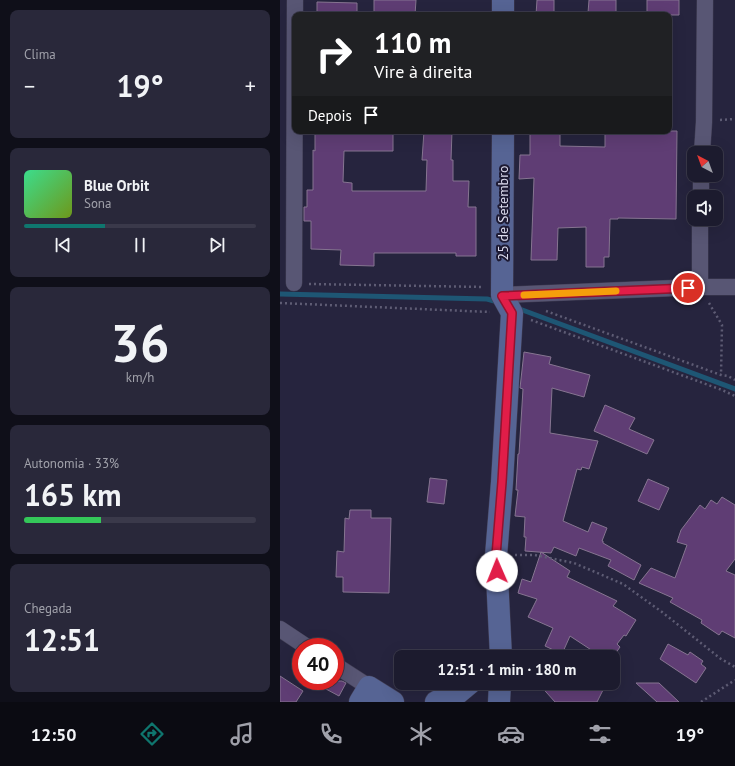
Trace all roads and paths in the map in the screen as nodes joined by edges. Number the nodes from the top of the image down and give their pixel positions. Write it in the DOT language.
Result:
graph roads {
  1 [pos="295,0"];
  2 [pos="503,0"];
  3 [pos="705,0"];
  4 [pos="295,12"];
  5 [pos="503,12"];
  6 [pos="295,134"];
  7 [pos="503,134"];
  8 [pos="702,146"];
  9 [pos="700,226"];
  10 [pos="294,283"];
  11 [pos="700,287"];
  12 [pos="735,287"];
  13 [pos="280,303"];
  14 [pos="507,304"];
  15 [pos="539,308"];
  16 [pos="721,375"];
  17 [pos="735,380"];
  18 [pos="735,396"];
  19 [pos="496,556"];
  20 [pos="280,629"];
  21 [pos="294,638"];
  22 [pos="499,650"];
  23 [pos="735,667"];
  24 [pos="344,674"];
  25 [pos="735,680"];
  26 [pos="462,690"];
  27 [pos="500,690"];
  28 [pos="365,695"];
  29 [pos="393,702"];
  30 [pos="436,702"];
  31 [pos="499,702"];
  32 [pos="701,702"];
  1 -- 4 [label="street"];
  2 -- 5 [label="street"];
  3 -- 8 [label="street"];
  6 -- 10 [label="street"];
  7 -- 14 [label="street, 25 de Setembro"];
  9 -- 11 [label="street"];
  10 -- 14 [label="path"];
  11 -- 12 [label="street"];
  11 -- 14 [label="street"];
  11 -- 16 [label="path"];
  13 -- 14 [label="path"];
  14 -- 18 [label="path"];
  14 -- 19 [label="street, 25 de Setembro"];
  15 -- 16 [label="path"];
  16 -- 17 [label="path"];
  19 -- 22 [label="street, 25 de Setembro"];
  19 -- 23 [label="path"];
  20 -- 21 [label="street"];
  24 -- 28 [label="street"];
  25 -- 32 [label="path"];
  26 -- 30 [label="street"];
  27 -- 31 [label="street"];
  28 -- 29 [label="street"];
}
